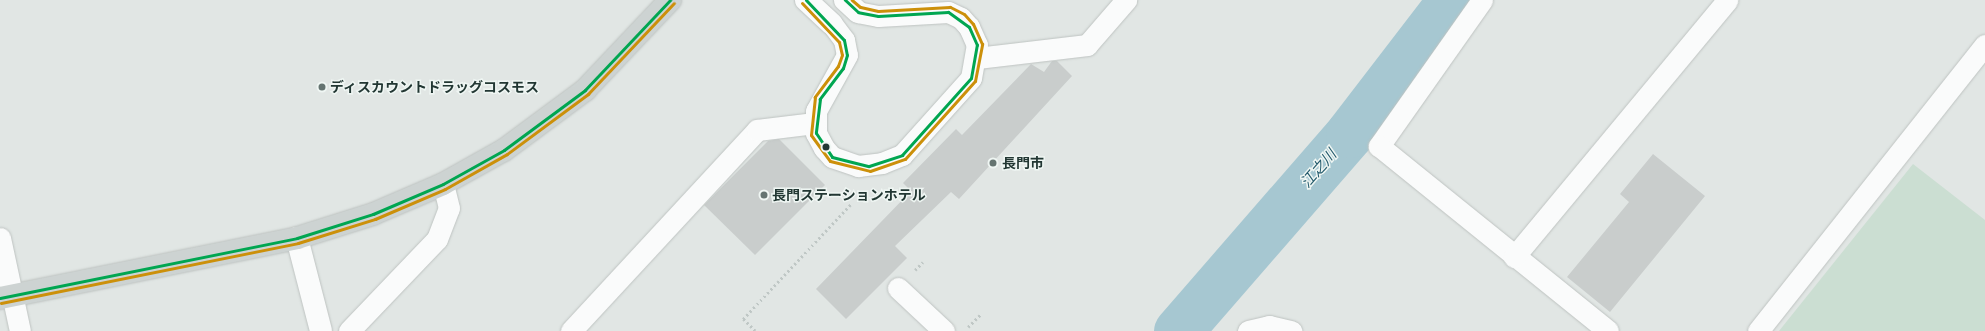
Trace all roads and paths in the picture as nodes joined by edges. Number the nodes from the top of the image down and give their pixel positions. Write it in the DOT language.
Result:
graph roads {
  1 [pos="670,0"];
  2 [pos="806,0"];
  3 [pos="877,0"];
  4 [pos="1126,0"];
  5 [pos="1482,0"];
  6 [pos="1727,0"];
  7 [pos="851,6"];
  8 [pos="832,24"];
  9 [pos="1985,45"];
  10 [pos="977,58"];
  11 [pos="815,123"];
  12 [pos="443,184"];
  13 [pos="852,203"];
  14 [pos="0,238"];
  15 [pos="297,238"];
  16 [pos="1514,257"];
  17 [pos="898,288"];
  18 [pos="6,296"];
  19 [pos="980,315"];
  20 [pos="20,331"];
  21 [pos="320,331"];
  22 [pos="350,331"];
  23 [pos="571,331"];
  24 [pos="755,331"];
  25 [pos="944,331"];
  26 [pos="964,331"];
  27 [pos="1248,331"];
  28 [pos="1291,331"];
  29 [pos="1608,331"];
  30 [pos="1758,331"];
  1 -- 12 [label="main road"];
  2 -- 8 [label="street"];
  3 -- 7 [label="street"];
  4 -- 10 [label="street"];
  5 -- 16 [label="street"];
  6 -- 16 [label="street"];
  7 -- 10 [label="street"];
  8 -- 11 [label="street"];
  9 -- 30 [label="street"];
  10 -- 11 [label="street"];
  11 -- 23 [label="street"];
  12 -- 15 [label="main road"];
  12 -- 22 [label="street"];
  13 -- 24 [label="path"];
  14 -- 18 [label="street"];
  15 -- 18 [label="main road"];
  15 -- 21 [label="street"];
  16 -- 29 [label="street"];
  17 -- 25 [label="street"];
  18 -- 20 [label="street"];
  19 -- 26 [label="path"];
  27 -- 28 [label="street"];
}
